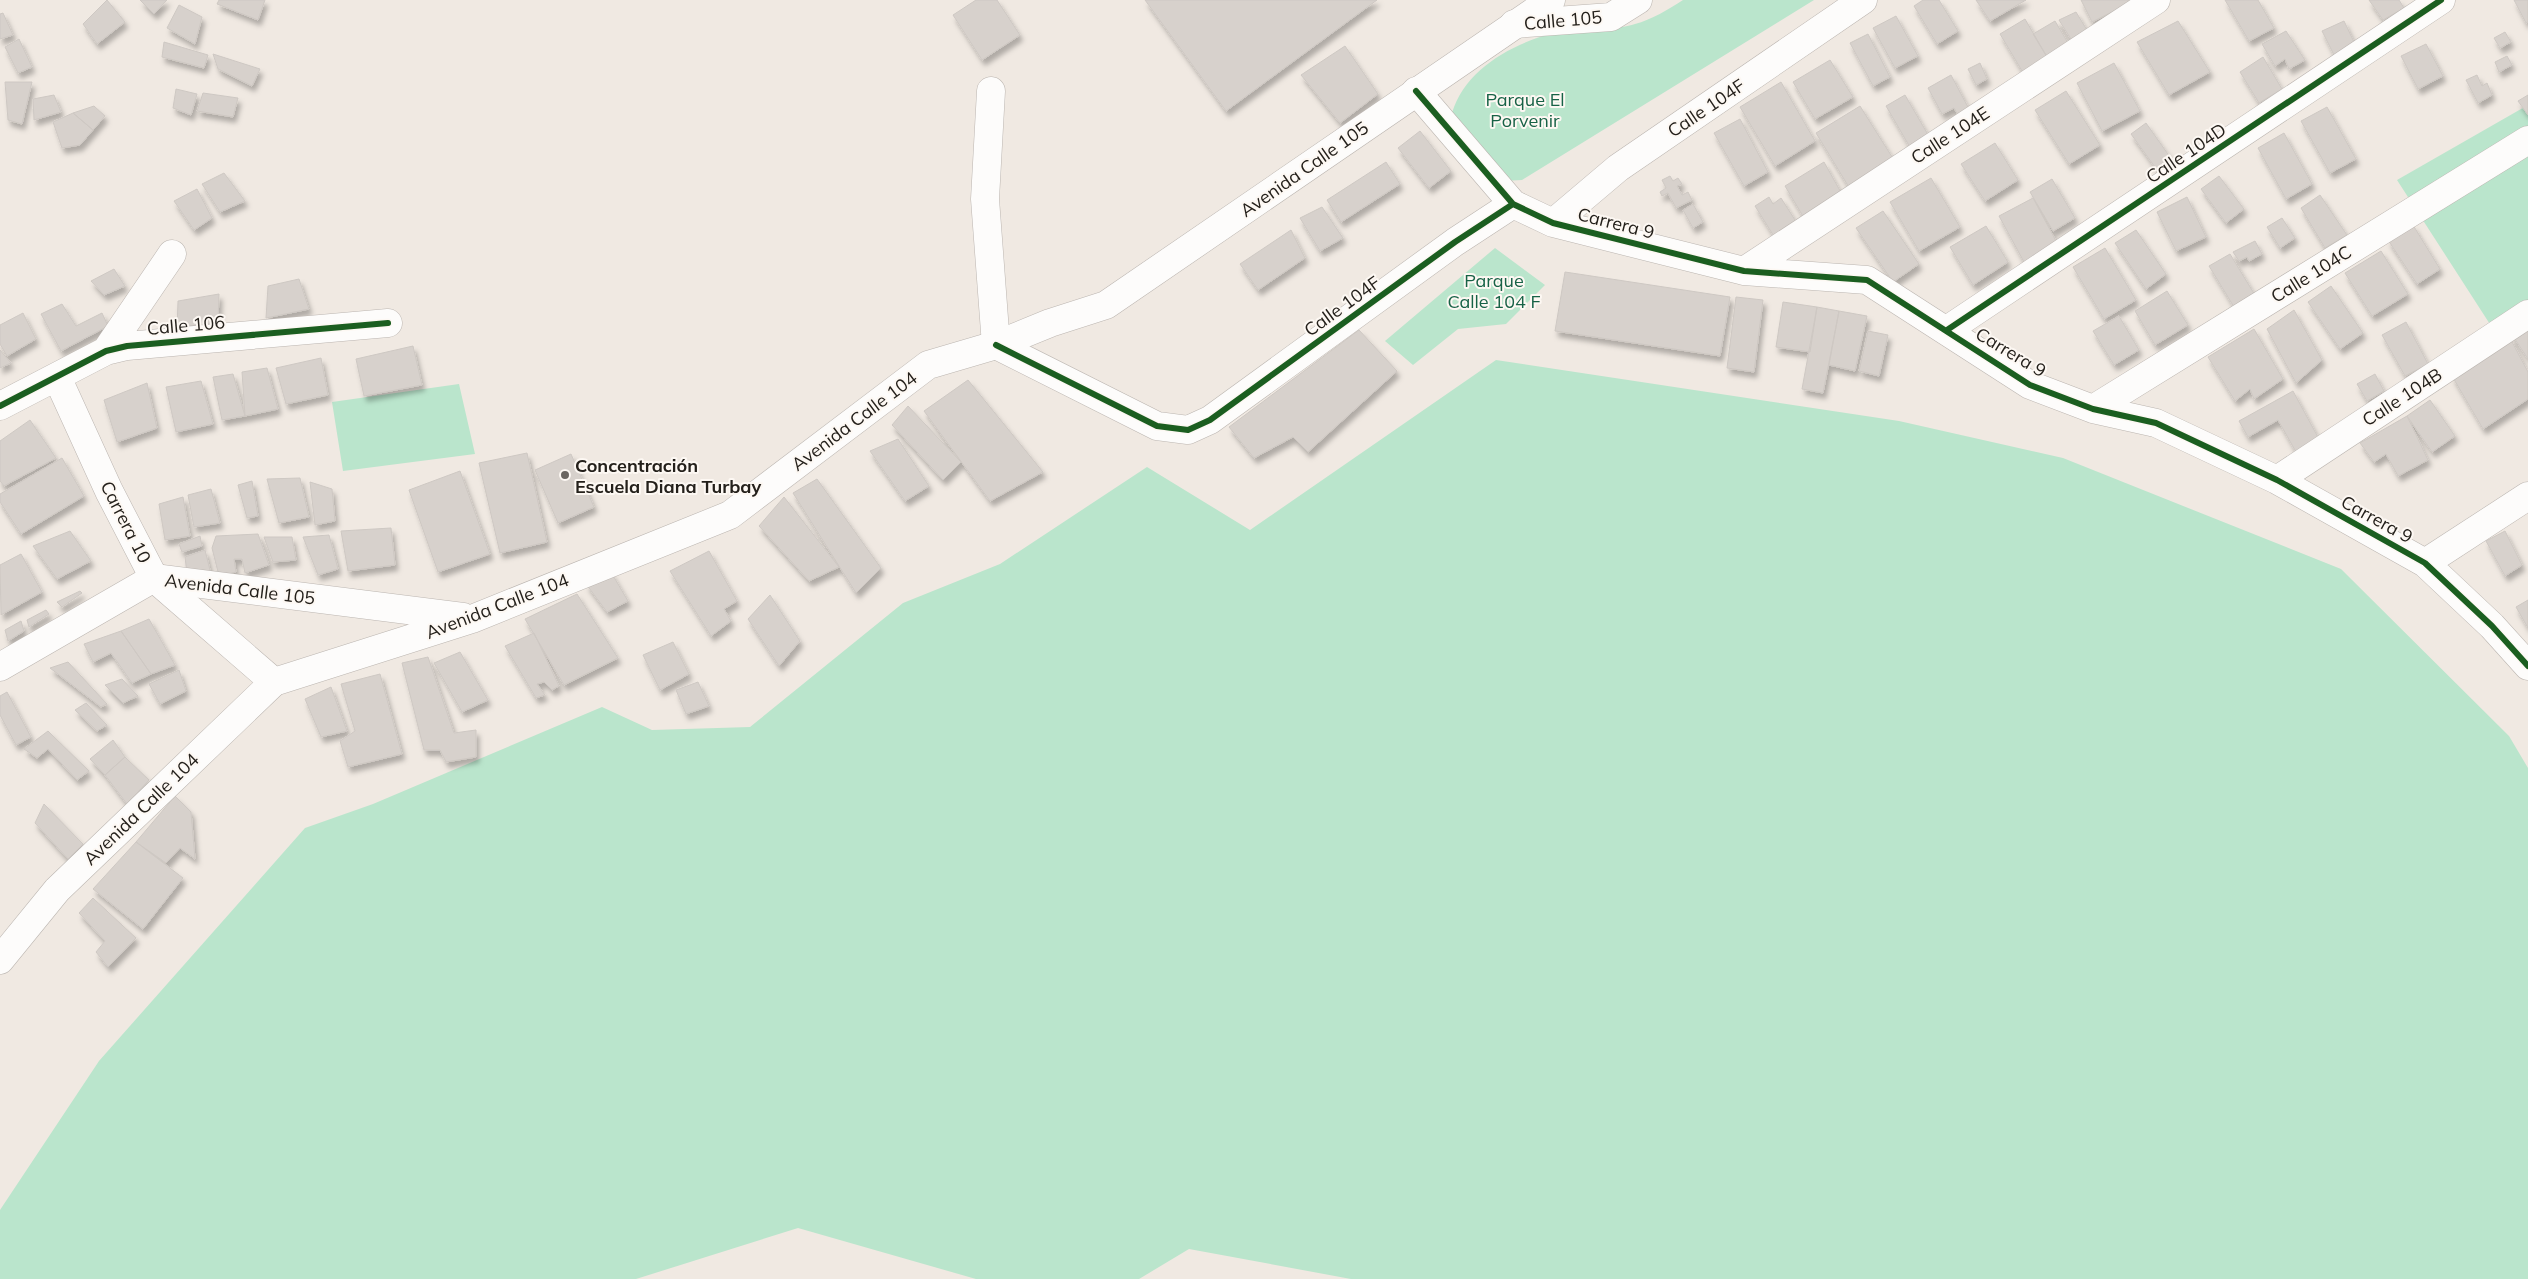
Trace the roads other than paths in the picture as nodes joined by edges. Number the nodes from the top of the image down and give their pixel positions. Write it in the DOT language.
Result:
graph roads {
  1 [pos="1551,0"];
  2 [pos="1638,0"];
  3 [pos="1863,0"];
  4 [pos="2156,0"];
  5 [pos="2441,0"];
  6 [pos="1514,24"];
  7 [pos="991,91"];
  8 [pos="1416,91"];
  9 [pos="2528,140"];
  10 [pos="1513,204"];
  11 [pos="1553,222"];
  12 [pos="172,254"];
  13 [pos="1744,271"];
  14 [pos="2528,314"];
  15 [pos="388,323"];
  16 [pos="1050,323"];
  17 [pos="1947,330"];
  18 [pos="996,345"];
  19 [pos="106,351"];
  20 [pos="57,377"];
  21 [pos="0,406"];
  22 [pos="2093,409"];
  23 [pos="2276,480"];
  24 [pos="2528,496"];
  25 [pos="2425,563"];
  26 [pos="154,578"];
  27 [pos="472,619"];
  28 [pos="2528,666"];
  29 [pos="0,667"];
  30 [pos="274,682"];
  31 [pos="0,960"];
  1 -- 6 [label="street, Avenida Calle 105"];
  2 -- 6 [label="street, Calle 105"];
  3 -- 11 [label="street, Calle 104F"];
  4 -- 13 [label="street, Calle 104E"];
  5 -- 17 [label="street, Calle 104D"];
  6 -- 8 [label="street, Avenida Calle 105"];
  7 -- 18 [label="street"];
  8 -- 10 [label="street, Carrera 9"];
  8 -- 16 [label="street, Avenida Calle 105"];
  9 -- 22 [label="street, Calle 104C"];
  10 -- 11 [label="street, Carrera 9"];
  10 -- 18 [label="street, Calle 104F"];
  11 -- 13 [label="street, Carrera 9"];
  12 -- 19 [label="street"];
  13 -- 17 [label="street, Carrera 9"];
  14 -- 23 [label="street, Calle 104B"];
  15 -- 19 [label="street, Calle 106"];
  16 -- 18 [label="street, Avenida Calle 104"];
  17 -- 22 [label="street, Carrera 9"];
  18 -- 27 [label="street, Avenida Calle 104"];
  19 -- 20 [label="street, Calle 106"];
  20 -- 21 [label="street, Calle 106"];
  20 -- 26 [label="street, Carrera 10"];
  22 -- 23 [label="street, Carrera 9"];
  23 -- 25 [label="street, Carrera 9"];
  24 -- 25 [label="street"];
  25 -- 28 [label="street, Carrera 9"];
  26 -- 27 [label="street, Avenida Calle 105"];
  26 -- 29 [label="street, Avenida Calle 105"];
  26 -- 30 [label="street, Carrera 10"];
  27 -- 30 [label="street, Avenida Calle 104"];
  30 -- 31 [label="street, Avenida Calle 104"];
}
